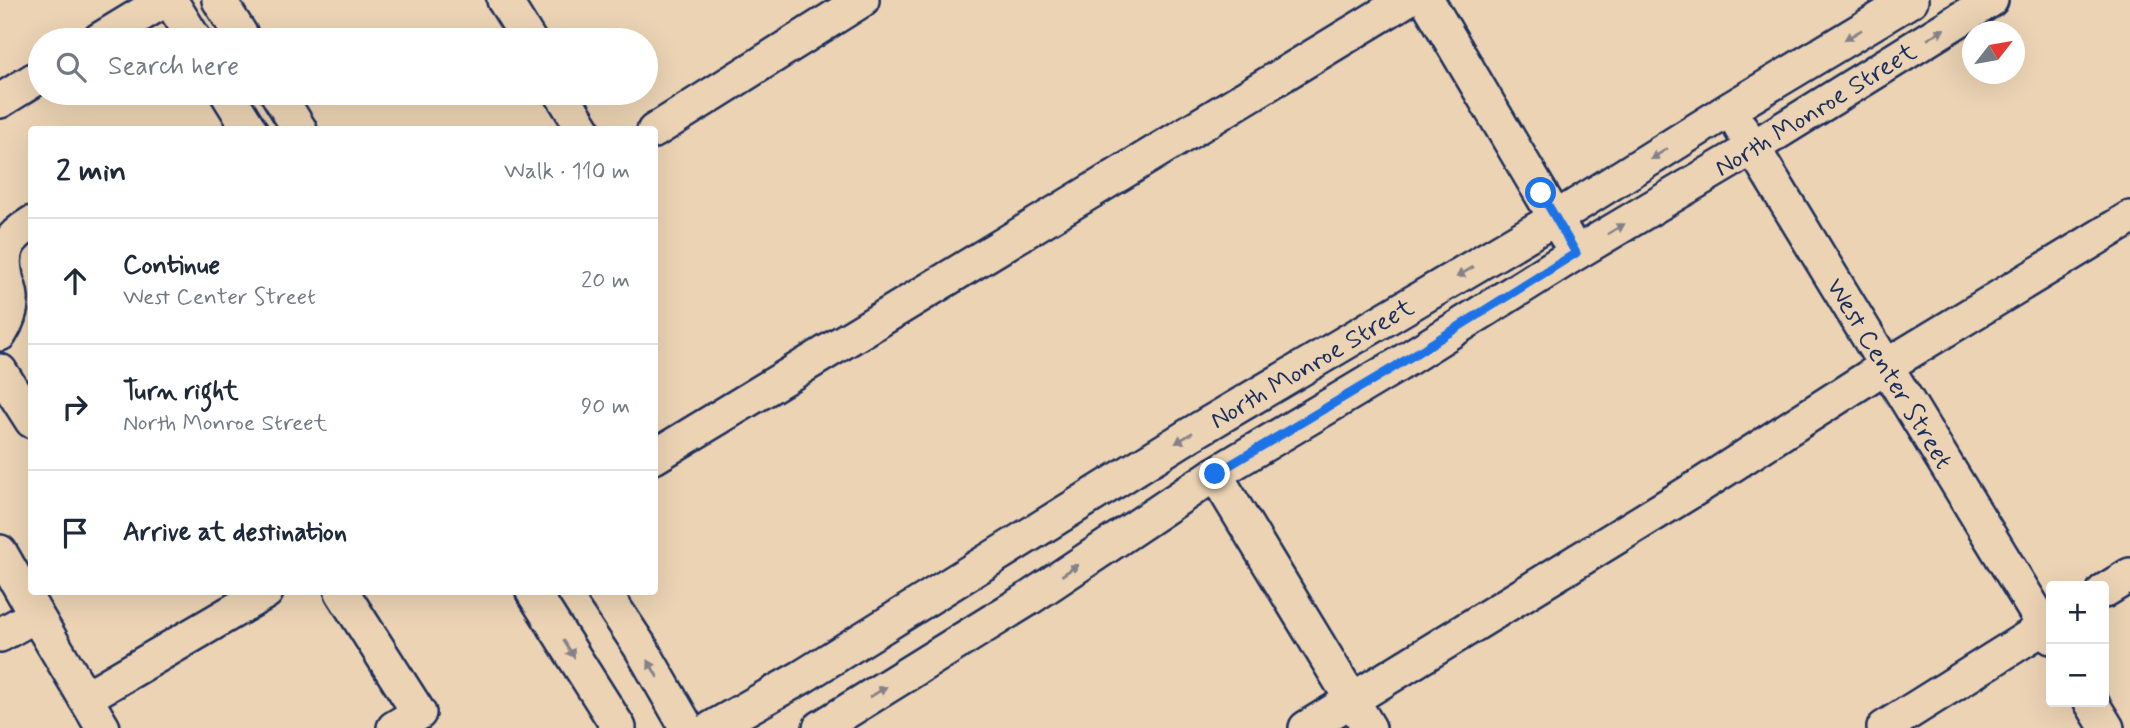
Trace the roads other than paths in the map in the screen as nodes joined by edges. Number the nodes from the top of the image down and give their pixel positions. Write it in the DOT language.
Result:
graph roads {
  1 [pos="167,0"];
  2 [pos="219,0"];
  3 [pos="504,0"];
  4 [pos="862,0"];
  5 [pos="1406,0"];
  6 [pos="1427,0"];
  7 [pos="1911,0"];
  8 [pos="1991,0"];
  9 [pos="820,11"];
  10 [pos="119,28"];
  11 [pos="187,28"];
  12 [pos="236,28"];
  13 [pos="522,28"];
  14 [pos="28,84"];
  15 [pos="0,101"];
  16 [pos="235,105"];
  17 [pos="284,105"];
  18 [pos="568,105"];
  19 [pos="1730,110"];
  20 [pos="248,126"];
  21 [pos="298,126"];
  22 [pos="582,126"];
  23 [pos="658,128"];
  24 [pos="1754,147"];
  25 [pos="1556,218"];
  26 [pos="2130,218"];
  27 [pos="28,226"];
  28 [pos="2,251"];
  29 [pos="1576,253"];
  30 [pos="0,334"];
  31 [pos="1886,366"];
  32 [pos="0,370"];
  33 [pos="28,415"];
  34 [pos="658,455"];
  35 [pos="1215,474"];
  36 [pos="0,552"];
  37 [pos="2130,575"];
  38 [pos="2109,588"];
  39 [pos="261,595"];
  40 [pos="344,595"];
  41 [pos="535,595"];
  42 [pos="606,595"];
  43 [pos="36,615"];
  44 [pos="2046,624"];
  45 [pos="2046,631"];
  46 [pos="0,635"];
  47 [pos="85,698"];
  48 [pos="1351,700"];
  49 [pos="2094,707"];
  50 [pos="103,728"];
  51 [pos="394,728"];
  52 [pos="618,728"];
  53 [pos="687,728"];
  54 [pos="712,728"];
  55 [pos="820,728"];
  56 [pos="1306,728"];
  57 [pos="1369,728"];
  58 [pos="1884,728"];
  59 [pos="2107,728"];
  1 -- 10 [label="street"];
  1 -- 11 [label="street"];
  2 -- 12 [label="street"];
  3 -- 13 [label="street"];
  4 -- 9 [label="street"];
  5 -- 34 [label="street"];
  6 -- 25 [label="street"];
  7 -- 19 [label="street, North Monroe Street, one-way"];
  24 -- 8 [label="street, North Monroe Street, one-way"];
  9 -- 23 [label="street"];
  14 -- 15 [label="street"];
  16 -- 20 [label="street"];
  17 -- 21 [label="street"];
  18 -- 22 [label="street"];
  19 -- 24 [label="street, West Center Street"];
  19 -- 25 [label="street, North Monroe Street, one-way"];
  29 -- 24 [label="street, North Monroe Street, one-way"];
  24 -- 31 [label="street, West Center Street"];
  25 -- 29 [label="street"];
  25 -- 54 [label="street, North Monroe Street, one-way"];
  26 -- 31 [label="street"];
  27 -- 28 [label="street"];
  28 -- 30 [label="street"];
  29 -- 35 [label="street, North Monroe Street"];
  31 -- 44 [label="street, West Center Street"];
  31 -- 48 [label="street"];
  32 -- 33 [label="street"];
  35 -- 48 [label="street"];
  55 -- 35 [label="street, North Monroe Street, one-way"];
  36 -- 43 [label="street"];
  37 -- 38 [label="street"];
  39 -- 47 [label="street"];
  40 -- 51 [label="street"];
  41 -- 52 [label="street, one-way"];
  53 -- 42 [label="street, one-way"];
  43 -- 46 [label="street"];
  43 -- 47 [label="street"];
  45 -- 58 [label="street"];
  47 -- 50 [label="street"];
  48 -- 56 [label="street"];
  48 -- 57 [label="street"];
  49 -- 59 [label="street"];
}
